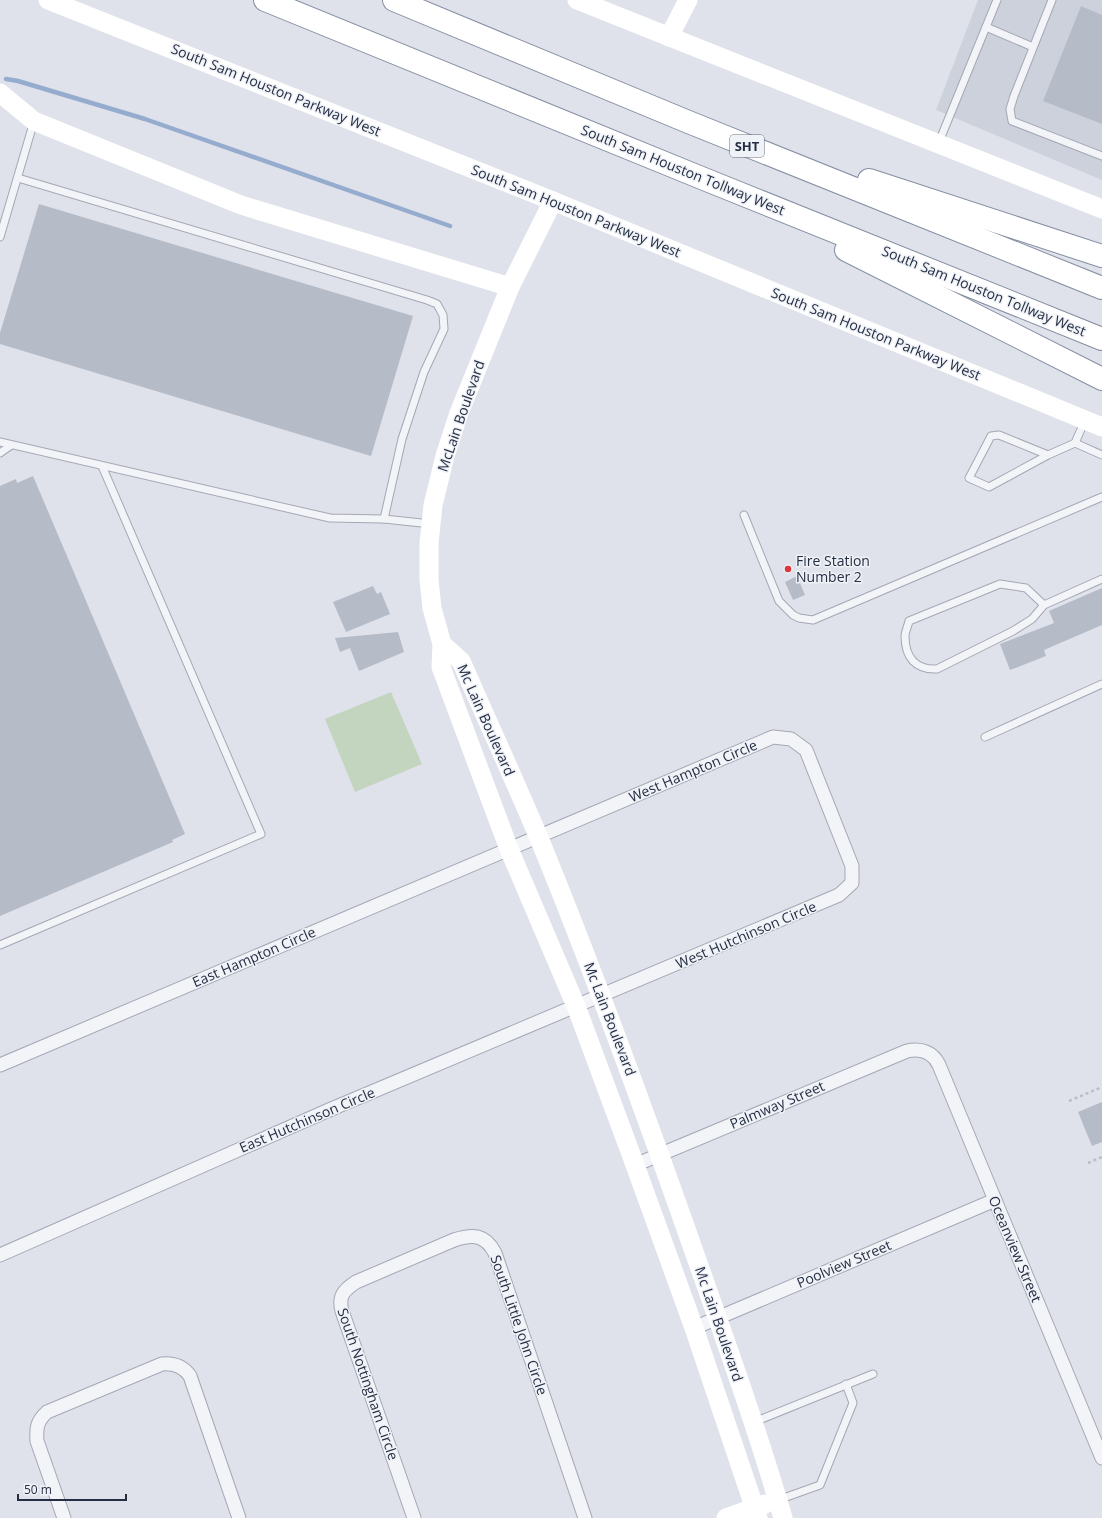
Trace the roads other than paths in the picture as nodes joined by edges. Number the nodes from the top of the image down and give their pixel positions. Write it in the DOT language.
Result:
graph roads {
  1 [pos="48,0"];
  2 [pos="265,0"];
  3 [pos="394,0"];
  4 [pos="577,0"];
  5 [pos="688,0"];
  6 [pos="997,0"];
  7 [pos="1052,0"];
  8 [pos="986,27"];
  9 [pos="669,37"];
  10 [pos="1034,47"];
  11 [pos="0,93"];
  12 [pos="34,121"];
  13 [pos="686,121"];
  14 [pos="939,143"];
  15 [pos="1102,156"];
  16 [pos="18,178"];
  17 [pos="709,181"];
  18 [pos="553,201"];
  19 [pos="1102,209"];
  20 [pos="0,237"];
  21 [pos="1102,256"];
  22 [pos="510,287"];
  23 [pos="1102,288"];
  24 [pos="1102,339"];
  25 [pos="1102,379"];
  26 [pos="1094,424"];
  27 [pos="0,442"];
  28 [pos="1075,443"];
  29 [pos="10,446"];
  30 [pos="0,453"];
  31 [pos="1048,455"];
  32 [pos="1102,455"];
  33 [pos="102,466"];
  34 [pos="1102,497"];
  35 [pos="744,515"];
  36 [pos="384,519"];
  37 [pos="431,524"];
  38 [pos="1102,579"];
  39 [pos="1044,605"];
  40 [pos="442,644"];
  41 [pos="1102,684"];
  42 [pos="490,726"];
  43 [pos="467,736"];
  44 [pos="985,737"];
  45 [pos="834,821"];
  46 [pos="538,836"];
  47 [pos="509,849"];
  48 [pos="0,945"];
  49 [pos="602,995"];
  50 [pos="576,1006"];
  51 [pos="919,1050"];
  52 [pos="0,1065"];
  53 [pos="660,1154"];
  54 [pos="635,1165"];
  55 [pos="995,1200"];
  56 [pos="0,1255"];
  57 [pos="381,1271"];
  58 [pos="718,1318"];
  59 [pos="694,1328"];
  60 [pos="873,1374"];
  61 [pos="846,1384"];
  62 [pos="753,1422"];
  63 [pos="729,1431"];
  64 [pos="1102,1458"];
  65 [pos="780,1509"];
  66 [pos="756,1513"];
  67 [pos="64,1518"];
  68 [pos="239,1518"];
  69 [pos="414,1518"];
  70 [pos="585,1518"];
  71 [pos="726,1518"];
  1 -- 18 [label="street, South Sam Houston Parkway West"];
  2 -- 17 [label="highway, South Sam Houston Tollway West"];
  3 -- 13 [label="highway, SHT"];
  4 -- 9 [label="street"];
  5 -- 9 [label="street"];
  6 -- 8 [label="lane"];
  7 -- 10 [label="lane"];
  8 -- 10 [label="lane"];
  8 -- 14 [label="lane"];
  9 -- 14 [label="street"];
  10 -- 15 [label="lane"];
  11 -- 12 [label="street"];
  12 -- 16 [label="lane"];
  12 -- 22 [label="street"];
  13 -- 21 [label="highway"];
  13 -- 23 [label="highway, SHT"];
  14 -- 19 [label="street"];
  16 -- 20 [label="lane"];
  16 -- 36 [label="lane"];
  17 -- 24 [label="highway, South Sam Houston Tollway West"];
  17 -- 25 [label="highway"];
  18 -- 22 [label="street, McLain Boulevard"];
  18 -- 26 [label="street, South Sam Houston Parkway West"];
  22 -- 37 [label="street, McLain Boulevard"];
  26 -- 28 [label="lane"];
  27 -- 29 [label="lane"];
  28 -- 31 [label="lane"];
  28 -- 32 [label="lane"];
  29 -- 30 [label="lane"];
  29 -- 33 [label="lane"];
  31 -- 31 [label="lane"];
  33 -- 36 [label="lane"];
  33 -- 48 [label="lane"];
  34 -- 35 [label="lane"];
  36 -- 37 [label="lane"];
  37 -- 40 [label="street, McLain Boulevard"];
  38 -- 39 [label="lane"];
  39 -- 39 [label="lane"];
  40 -- 42 [label="street, Mc Lain Boulevard"];
  40 -- 43 [label="street, Mc Lain Boulevard"];
  41 -- 44 [label="lane"];
  42 -- 43 [label="street"];
  42 -- 46 [label="street, Mc Lain Boulevard"];
  43 -- 47 [label="street, Mc Lain Boulevard"];
  45 -- 46 [label="street, West Hampton Circle"];
  45 -- 49 [label="street, West Hutchinson Circle"];
  46 -- 47 [label="street, West Hampton Circle"];
  46 -- 49 [label="street, Mc Lain Boulevard"];
  47 -- 50 [label="street, Mc Lain Boulevard"];
  47 -- 52 [label="street, East Hampton Circle"];
  49 -- 50 [label="street, West Hutchinson Circle"];
  49 -- 53 [label="street, Mc Lain Boulevard"];
  50 -- 54 [label="street, Mc Lain Boulevard"];
  50 -- 56 [label="street, East Hutchinson Circle"];
  51 -- 53 [label="street, Palmway Street"];
  51 -- 55 [label="street, Oceanview Street"];
  53 -- 54 [label="street, Palmway Street"];
  53 -- 58 [label="street, Mc Lain Boulevard"];
  54 -- 59 [label="street, Mc Lain Boulevard"];
  55 -- 58 [label="street, Poolview Street"];
  55 -- 64 [label="street, Oceanview Street"];
  57 -- 69 [label="street, South Nottingham Circle"];
  57 -- 70 [label="street, South Little John Circle"];
  58 -- 59 [label="street, Poolview Street"];
  58 -- 62 [label="street, Mc Lain Boulevard"];
  59 -- 63 [label="street, Mc Lain Boulevard"];
  60 -- 61 [label="lane"];
  61 -- 62 [label="lane"];
  61 -- 65 [label="lane"];
  62 -- 63 [label="street"];
  62 -- 65 [label="street, Mc Lain Boulevard"];
  63 -- 66 [label="street, Mc Lain Boulevard"];
  65 -- 66 [label="street"];
  66 -- 71 [label="street"];
  67 -- 68 [label="street"];
}
